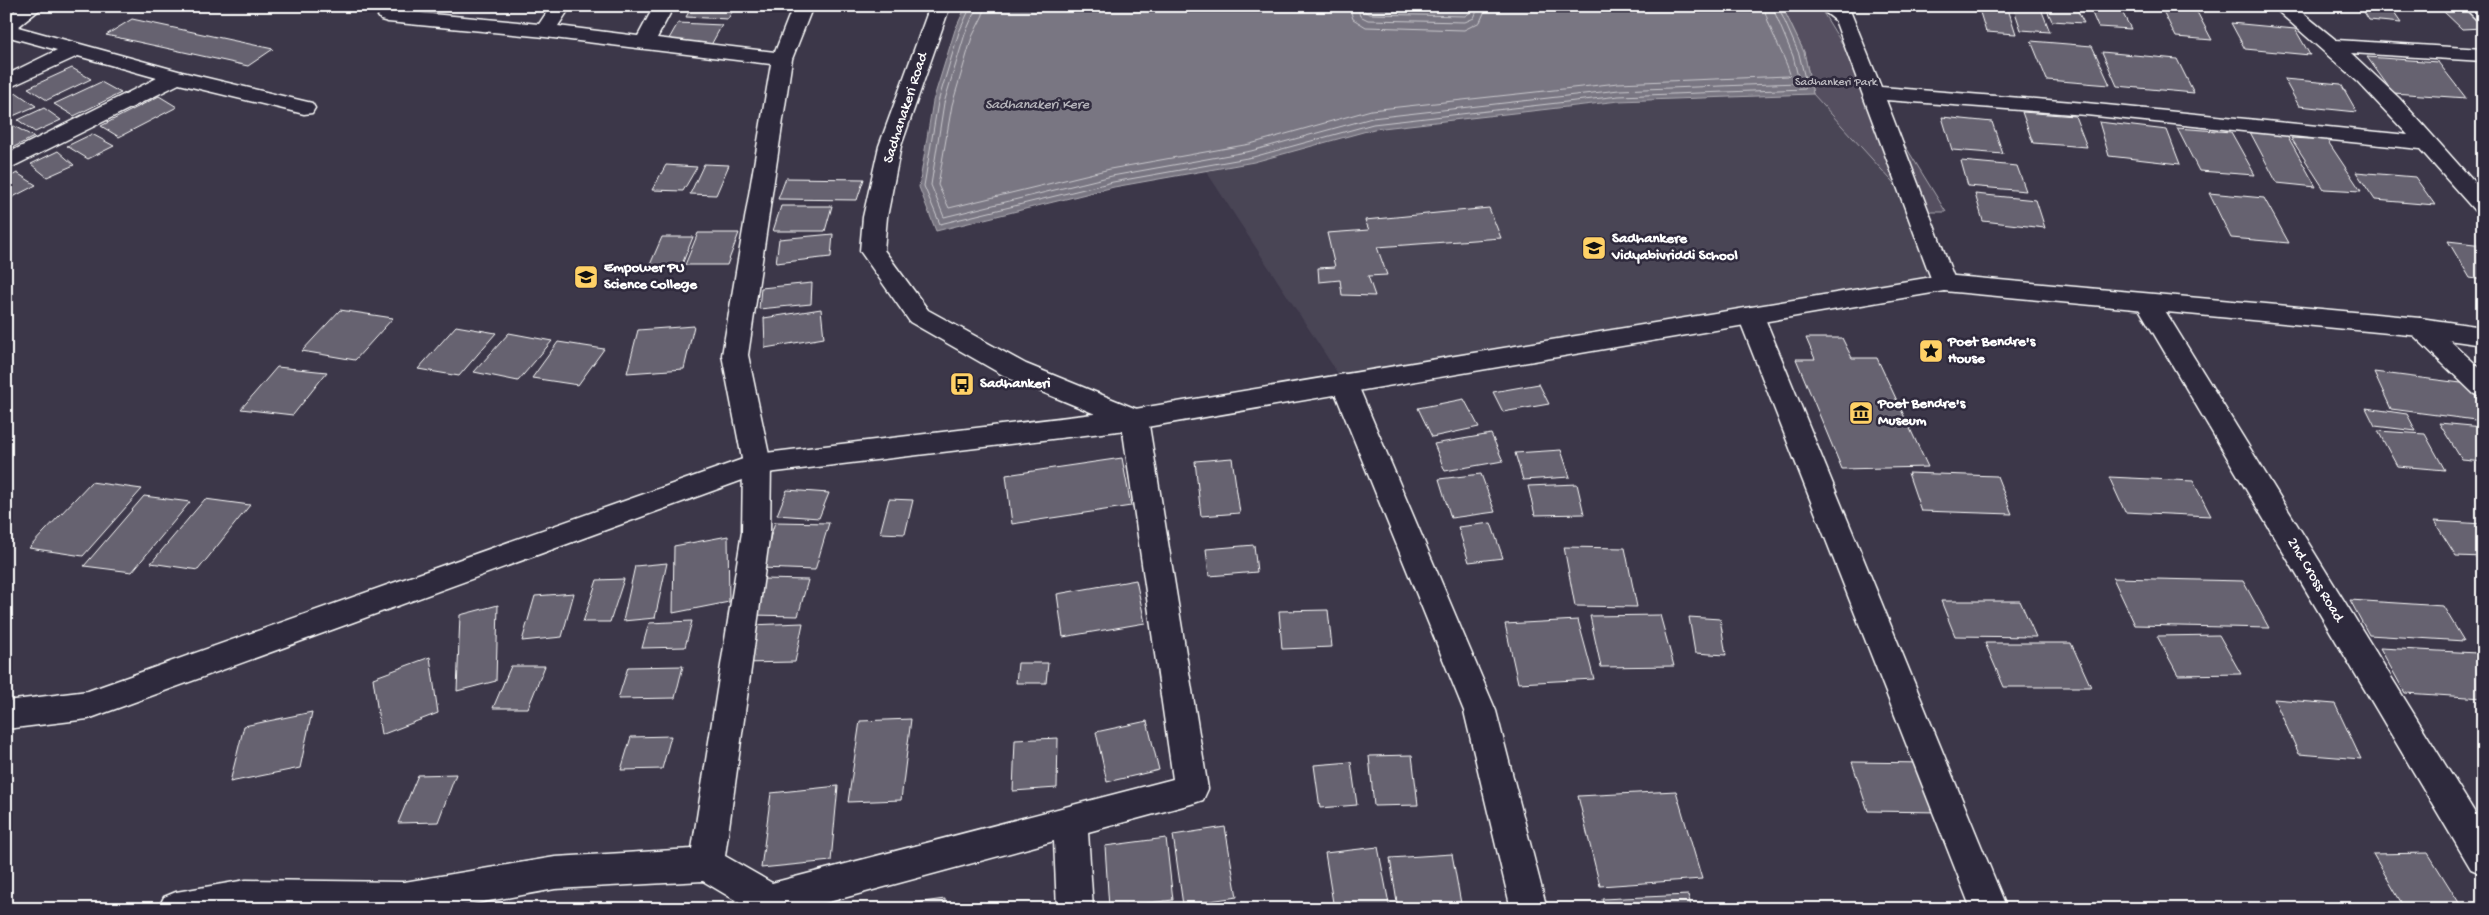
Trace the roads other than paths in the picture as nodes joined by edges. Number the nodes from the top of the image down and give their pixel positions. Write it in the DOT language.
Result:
graph roads {
  1 [pos="34,6"];
  2 [pos="561,6"];
  3 [pos="664,6"];
  4 [pos="803,6"];
  5 [pos="940,6"];
  6 [pos="1827,6"];
  7 [pos="2282,6"];
  8 [pos="388,16"];
  9 [pos="6,29"];
  10 [pos="545,31"];
  11 [pos="644,43"];
  12 [pos="2330,46"];
  13 [pos="76,49"];
  14 [pos="2483,55"];
  15 [pos="782,59"];
  16 [pos="176,77"];
  17 [pos="6,83"];
  18 [pos="1873,93"];
  19 [pos="304,108"];
  20 [pos="2425,143"];
  21 [pos="6,162"];
  22 [pos="2458,181"];
  23 [pos="2483,186"];
  24 [pos="2483,206"];
  25 [pos="1944,283"];
  26 [pos="2147,302"];
  27 [pos="1751,316"];
  28 [pos="2420,327"];
  29 [pos="2483,336"];
  30 [pos="1344,383"];
  31 [pos="2483,387"];
  32 [pos="1135,418"];
  33 [pos="758,464"];
  34 [pos="6,715"];
  35 [pos="1070,821"];
  36 [pos="2483,858"];
  37 [pos="708,864"];
  38 [pos="403,904"];
  39 [pos="769,905"];
  40 [pos="176,909"];
  41 [pos="1075,909"];
  42 [pos="1529,909"];
  43 [pos="1989,909"];
  1 -- 9 [label="street"];
  2 -- 10 [label="street"];
  3 -- 11 [label="street"];
  4 -- 15 [label="street"];
  5 -- 32 [label="street, Sadhanakeri Road"];
  6 -- 18 [label="street"];
  7 -- 12 [label="street"];
  8 -- 10 [label="street"];
  9 -- 13 [label="street"];
  10 -- 11 [label="street"];
  11 -- 15 [label="street"];
  12 -- 14 [label="street"];
  12 -- 20 [label="street"];
  13 -- 16 [label="street"];
  13 -- 17 [label="street"];
  15 -- 33 [label="street"];
  16 -- 19 [label="street"];
  16 -- 21 [label="street"];
  18 -- 20 [label="street"];
  18 -- 25 [label="street"];
  20 -- 22 [label="street"];
  22 -- 23 [label="street"];
  22 -- 24 [label="street"];
  25 -- 26 [label="street"];
  25 -- 27 [label="street"];
  26 -- 28 [label="street"];
  26 -- 36 [label="street, 2nd Cross Road"];
  27 -- 30 [label="street"];
  27 -- 43 [label="street"];
  28 -- 29 [label="street"];
  28 -- 31 [label="street"];
  30 -- 32 [label="street"];
  30 -- 42 [label="street"];
  32 -- 33 [label="street"];
  32 -- 35 [label="street"];
  33 -- 34 [label="street"];
  33 -- 37 [label="street"];
  35 -- 39 [label="street"];
  35 -- 41 [label="street"];
  37 -- 38 [label="street"];
  37 -- 39 [label="street"];
  38 -- 40 [label="street"];
}
